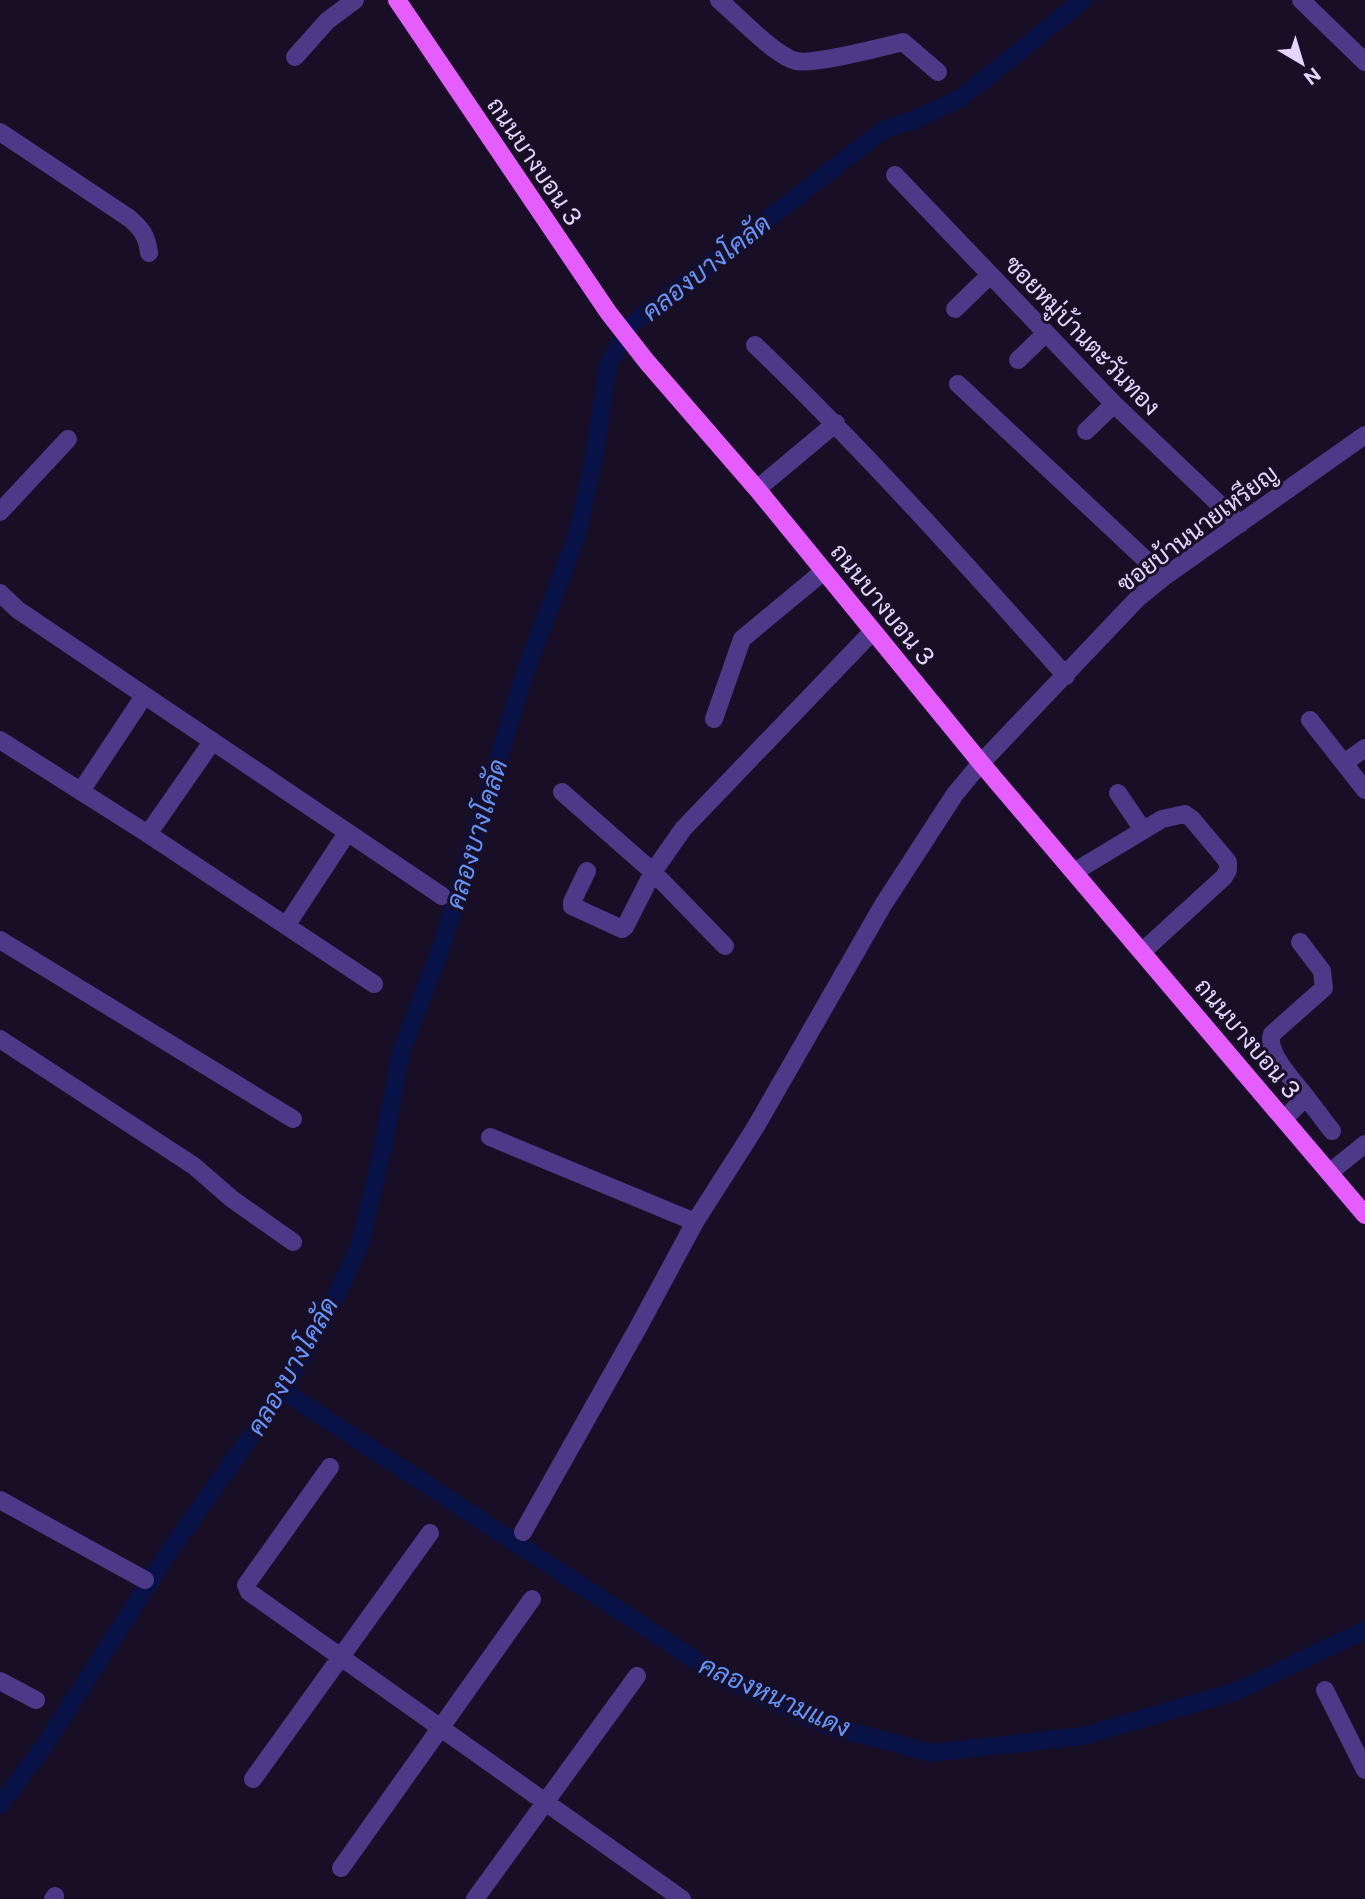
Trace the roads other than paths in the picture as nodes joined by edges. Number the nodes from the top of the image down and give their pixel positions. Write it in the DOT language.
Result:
graph roads {
  1 [pos="355,0"];
  2 [pos="397,0"];
  3 [pos="719,0"];
  4 [pos="1301,0"];
  5 [pos="295,57"];
  6 [pos="1365,62"];
  7 [pos="938,72"];
  8 [pos="0,132"];
  9 [pos="895,175"];
  10 [pos="149,253"];
  11 [pos="990,275"];
  12 [pos="954,309"];
  13 [pos="1046,333"];
  14 [pos="755,345"];
  15 [pos="1018,360"];
  16 [pos="958,384"];
  17 [pos="1114,404"];
  18 [pos="836,423"];
  19 [pos="1086,431"];
  20 [pos="1365,435"];
  21 [pos="68,439"];
  22 [pos="757,489"];
  23 [pos="0,512"];
  24 [pos="1240,524"];
  25 [pos="824,571"];
  26 [pos="1164,577"];
  27 [pos="0,593"];
  28 [pos="873,631"];
  29 [pos="1066,676"];
  30 [pos="144,696"];
  31 [pos="714,719"];
  32 [pos="1310,720"];
  33 [pos="0,740"];
  34 [pos="212,742"];
  35 [pos="1365,748"];
  36 [pos="981,763"];
  37 [pos="1344,764"];
  38 [pos="1365,790"];
  39 [pos="81,791"];
  40 [pos="562,792"];
  41 [pos="1118,793"];
  42 [pos="1143,830"];
  43 [pos="347,833"];
  44 [pos="148,834"];
  45 [pos="587,871"];
  46 [pos="653,872"];
  47 [pos="1074,872"];
  48 [pos="442,896"];
  49 [pos="286,926"];
  50 [pos="0,940"];
  51 [pos="1300,942"];
  52 [pos="725,946"];
  53 [pos="1142,952"];
  54 [pos="374,984"];
  55 [pos="0,1039"];
  56 [pos="1306,1097"];
  57 [pos="293,1119"];
  58 [pos="1284,1119"];
  59 [pos="1332,1130"];
  60 [pos="490,1137"];
  61 [pos="1365,1144"];
  62 [pos="1329,1173"];
  63 [pos="1365,1215"];
  64 [pos="695,1222"];
  65 [pos="293,1242"];
  66 [pos="330,1467"];
  67 [pos="0,1500"];
  68 [pos="523,1532"];
  69 [pos="430,1533"];
  70 [pos="145,1580"];
  71 [pos="532,1599"];
  72 [pos="340,1657"];
  73 [pos="638,1676"];
  74 [pos="0,1681"];
  75 [pos="1325,1690"];
  76 [pos="36,1700"];
  77 [pos="440,1728"];
  78 [pos="1365,1770"];
  79 [pos="253,1779"];
  80 [pos="545,1802"];
  81 [pos="341,1868"];
  82 [pos="671,1896"];
  83 [pos="475,1899"];
  1 -- 5 [label="street"];
  2 -- 22 [label="main road, ถนนบางบอน 3"];
  3 -- 7 [label="street"];
  4 -- 6 [label="street"];
  8 -- 10 [label="street"];
  9 -- 11 [label="street, ซอยหมู่บ้านตะวันทอง"];
  11 -- 12 [label="street"];
  11 -- 13 [label="street, ซอยหมู่บ้านตะวันทอง"];
  13 -- 15 [label="street"];
  13 -- 17 [label="street, ซอยหมู่บ้านตะวันทอง"];
  14 -- 18 [label="street"];
  16 -- 26 [label="street"];
  17 -- 19 [label="street"];
  17 -- 24 [label="street, ซอยหมู่บ้านตะวันทอง"];
  18 -- 22 [label="street"];
  18 -- 29 [label="street"];
  20 -- 24 [label="street, ซอยบ้านนายเหรียญ"];
  21 -- 23 [label="street"];
  22 -- 25 [label="main road, ถนนบางบอน 3"];
  24 -- 26 [label="street, ซอยบ้านนายเหรียญ"];
  25 -- 28 [label="main road, ถนนบางบอน 3"];
  25 -- 31 [label="street"];
  26 -- 29 [label="street, ซอยบ้านนายเหรียญ"];
  27 -- 30 [label="street"];
  28 -- 36 [label="main road, ถนนบางบอน 3"];
  28 -- 46 [label="street"];
  29 -- 36 [label="street, ซอยบ้านนายเหรียญ"];
  30 -- 34 [label="street"];
  30 -- 39 [label="street"];
  32 -- 37 [label="street"];
  33 -- 39 [label="street"];
  34 -- 43 [label="street"];
  34 -- 44 [label="street"];
  35 -- 37 [label="street"];
  36 -- 47 [label="main road, ถนนบางบอน 3"];
  36 -- 64 [label="street, ซอยบ้านนายเหรียญ"];
  37 -- 38 [label="street"];
  39 -- 44 [label="street"];
  40 -- 46 [label="street"];
  41 -- 42 [label="street"];
  42 -- 47 [label="street"];
  42 -- 53 [label="street"];
  43 -- 48 [label="street"];
  43 -- 49 [label="street"];
  44 -- 49 [label="street"];
  45 -- 46 [label="street"];
  46 -- 52 [label="street"];
  47 -- 53 [label="main road, ถนนบางบอน 3"];
  49 -- 54 [label="street"];
  50 -- 57 [label="street"];
  51 -- 56 [label="street"];
  53 -- 58 [label="main road, ถนนบางบอน 3"];
  55 -- 65 [label="street"];
  56 -- 58 [label="street"];
  56 -- 59 [label="street"];
  58 -- 62 [label="main road, ถนนบางบอน 3"];
  60 -- 64 [label="street"];
  61 -- 62 [label="street"];
  62 -- 63 [label="main road, ถนนบางบอน 3"];
  64 -- 68 [label="street, ซอยบ้านนายเหรียญ"];
  66 -- 72 [label="street"];
  67 -- 70 [label="street"];
  69 -- 72 [label="street"];
  71 -- 77 [label="street"];
  72 -- 77 [label="street"];
  72 -- 79 [label="street"];
  73 -- 80 [label="street"];
  74 -- 76 [label="street"];
  75 -- 78 [label="street"];
  77 -- 80 [label="street"];
  77 -- 81 [label="street"];
  80 -- 82 [label="street"];
  80 -- 83 [label="street"];
}
